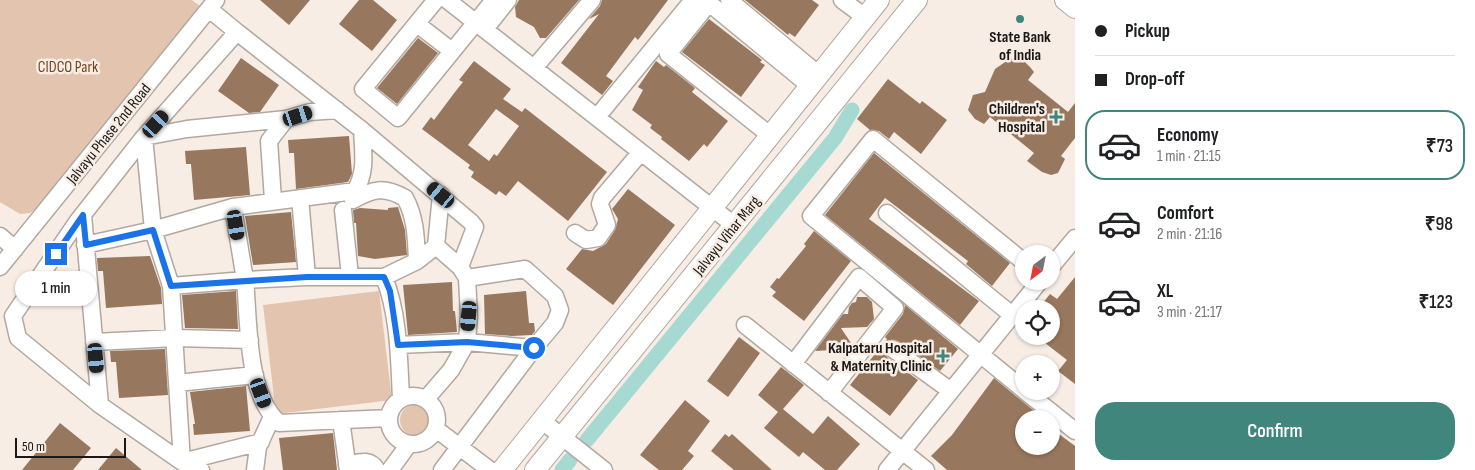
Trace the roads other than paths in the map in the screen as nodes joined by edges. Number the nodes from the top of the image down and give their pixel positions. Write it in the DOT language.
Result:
graph roads {
  1 [pos="436,0"];
  2 [pos="447,0"];
  3 [pos="508,0"];
  4 [pos="592,0"];
  5 [pos="693,0"];
  6 [pos="729,0"];
  7 [pos="842,0"];
  8 [pos="879,0"];
  9 [pos="917,0"];
  10 [pos="1065,0"];
  11 [pos="487,2"];
  12 [pos="212,5"];
  13 [pos="1075,8"];
  14 [pos="865,17"];
  15 [pos="416,24"];
  16 [pos="480,26"];
  17 [pos="237,32"];
  18 [pos="452,51"];
  19 [pos="534,68"];
  20 [pos="815,80"];
  21 [pos="337,110"];
  22 [pos="597,117"];
  23 [pos="286,120"];
  24 [pos="362,130"];
  25 [pos="771,136"];
  26 [pos="144,137"];
  27 [pos="641,152"];
  28 [pos="441,195"];
  29 [pos="300,198"];
  30 [pos="273,200"];
  31 [pos="233,207"];
  32 [pos="712,209"];
  33 [pos="887,213"];
  34 [pos="83,215"];
  35 [pos="734,225"];
  36 [pos="153,230"];
  37 [pos="576,233"];
  38 [pos="0,236"];
  39 [pos="1075,238"];
  40 [pos="86,245"];
  41 [pos="436,246"];
  42 [pos="15,248"];
  43 [pos="1015,255"];
  44 [pos="1060,256"];
  45 [pos="417,261"];
  46 [pos="0,267"];
  47 [pos="464,272"];
  48 [pos="350,276"];
  49 [pos="307,277"];
  50 [pos="384,277"];
  51 [pos="245,280"];
  52 [pos="171,286"];
  53 [pos="1033,290"];
  54 [pos="1012,315"];
  55 [pos="744,325"];
  56 [pos="176,338"];
  57 [pos="250,340"];
  58 [pos="94,342"];
  59 [pos="467,342"];
  60 [pos="398,345"];
  61 [pos="534,348"];
  62 [pos="894,349"];
  63 [pos="980,355"];
  64 [pos="793,364"];
  65 [pos="254,375"];
  66 [pos="177,383"];
  67 [pos="1015,384"];
  68 [pos="951,391"];
  69 [pos="829,393"];
  70 [pos="401,399"];
  71 [pos="426,399"];
  72 [pos="1035,400"];
  73 [pos="100,405"];
  74 [pos="272,417"];
  75 [pos="389,418"];
  76 [pos="342,420"];
  77 [pos="541,420"];
  78 [pos="1075,432"];
  79 [pos="434,433"];
  80 [pos="567,440"];
  81 [pos="261,442"];
  82 [pos="408,444"];
  83 [pos="456,450"];
  84 [pos="902,451"];
  85 [pos="182,462"];
  86 [pos="348,467"];
  87 [pos="201,470"];
  88 [pos="255,470"];
  89 [pos="377,470"];
  90 [pos="390,470"];
  91 [pos="442,470"];
  92 [pos="473,470"];
  93 [pos="490,470"];
  94 [pos="502,470"];
  95 [pos="535,470"];
  96 [pos="604,470"];
  97 [pos="887,470"];
  98 [pos="926,470"];
  1 -- 15 [label="street"];
  2 -- 16 [label="street"];
  3 -- 16 [label="street"];
  4 -- 19 [label="street"];
  5 -- 22 [label="street"];
  6 -- 20 [label="street"];
  7 -- 14 [label="street"];
  8 -- 14 [label="main road, Jalvayu Vihar Marg"];
  9 -- 35 [label="main road, Jalvayu Vihar Marg"];
  10 -- 13 [label="main road"];
  11 -- 16 [label="street"];
  12 -- 17 [label="street"];
  12 -- 42 [label="street, Jalvayu Phase 2nd Road"];
  14 -- 20 [label="main road, Jalvayu Vihar Marg"];
  15 -- 18 [label="street"];
  15 -- 18 [label="street"];
  16 -- 18 [label="street"];
  16 -- 19 [label="street"];
  17 -- 21 [label="street"];
  17 -- 26 [label="street"];
  19 -- 22 [label="street"];
  20 -- 25 [label="main road, Jalvayu Vihar Marg"];
  20 -- 25 [label="street"];
  21 -- 23 [label="street"];
  21 -- 24 [label="street"];
  22 -- 27 [label="street"];
  23 -- 26 [label="street"];
  23 -- 30 [label="street"];
  24 -- 28 [label="street"];
  24 -- 29 [label="street"];
  25 -- 32 [label="main road, Jalvayu Vihar Marg"];
  26 -- 34 [label="street"];
  26 -- 36 [label="street"];
  27 -- 32 [label="street"];
  27 -- 37 [label="street"];
  28 -- 41 [label="street"];
  28 -- 47 [label="street"];
  29 -- 30 [label="street"];
  29 -- 49 [label="street"];
  30 -- 31 [label="street"];
  31 -- 36 [label="street"];
  31 -- 51 [label="street"];
  32 -- 35 [label="street"];
  32 -- 77 [label="main road, Jalvayu Vihar Marg"];
  33 -- 54 [label="street"];
  34 -- 40 [label="street"];
  34 -- 73 [label="street"];
  35 -- 80 [label="main road, Jalvayu Vihar Marg"];
  36 -- 40 [label="street"];
  36 -- 52 [label="street"];
  38 -- 42 [label="street"];
  39 -- 44 [label="street"];
  40 -- 58 [label="street"];
  41 -- 45 [label="street"];
  41 -- 47 [label="street"];
  42 -- 46 [label="street, Jalvayu Phase 2nd Road"];
  43 -- 63 [label="street"];
  45 -- 48 [label="street"];
  45 -- 50 [label="street"];
  47 -- 59 [label="street"];
  47 -- 61 [label="street"];
  48 -- 49 [label="street"];
  48 -- 50 [label="street"];
  49 -- 51 [label="street"];
  50 -- 60 [label="street"];
  51 -- 52 [label="street"];
  51 -- 57 [label="street"];
  52 -- 56 [label="street"];
  53 -- 54 [label="street"];
  54 -- 63 [label="street"];
  55 -- 64 [label="street"];
  56 -- 57 [label="street"];
  56 -- 58 [label="street"];
  56 -- 66 [label="street"];
  57 -- 65 [label="street"];
  58 -- 73 [label="street"];
  59 -- 60 [label="street"];
  59 -- 61 [label="street"];
  59 -- 71 [label="street"];
  60 -- 70 [label="street"];
  61 -- 83 [label="street"];
  62 -- 68 [label="street"];
  63 -- 67 [label="street"];
  63 -- 68 [label="street"];
  64 -- 69 [label="street"];
  64 -- 69 [label="street"];
  65 -- 66 [label="street"];
  65 -- 74 [label="street"];
  66 -- 85 [label="street"];
  68 -- 84 [label="street"];
  69 -- 84 [label="street"];
  70 -- 71 [label="street"];
  70 -- 75 [label="street"];
  71 -- 79 [label="street"];
  72 -- 78 [label="street"];
  73 -- 85 [label="street"];
  74 -- 76 [label="street"];
  74 -- 81 [label="street"];
  75 -- 76 [label="street"];
  75 -- 82 [label="street"];
  76 -- 86 [label="street"];
  77 -- 80 [label="street"];
  77 -- 94 [label="main road, Jalvayu Vihar Marg"];
  79 -- 82 [label="street"];
  79 -- 83 [label="street"];
  80 -- 95 [label="main road, Jalvayu Vihar Marg"];
  80 -- 96 [label="street"];
  81 -- 85 [label="street"];
  81 -- 88 [label="street"];
  82 -- 90 [label="street"];
  83 -- 91 [label="street"];
  83 -- 92 [label="street"];
  83 -- 93 [label="street"];
  84 -- 97 [label="street"];
  84 -- 98 [label="street"];
  85 -- 87 [label="street"];
  86 -- 89 [label="street"];
}
